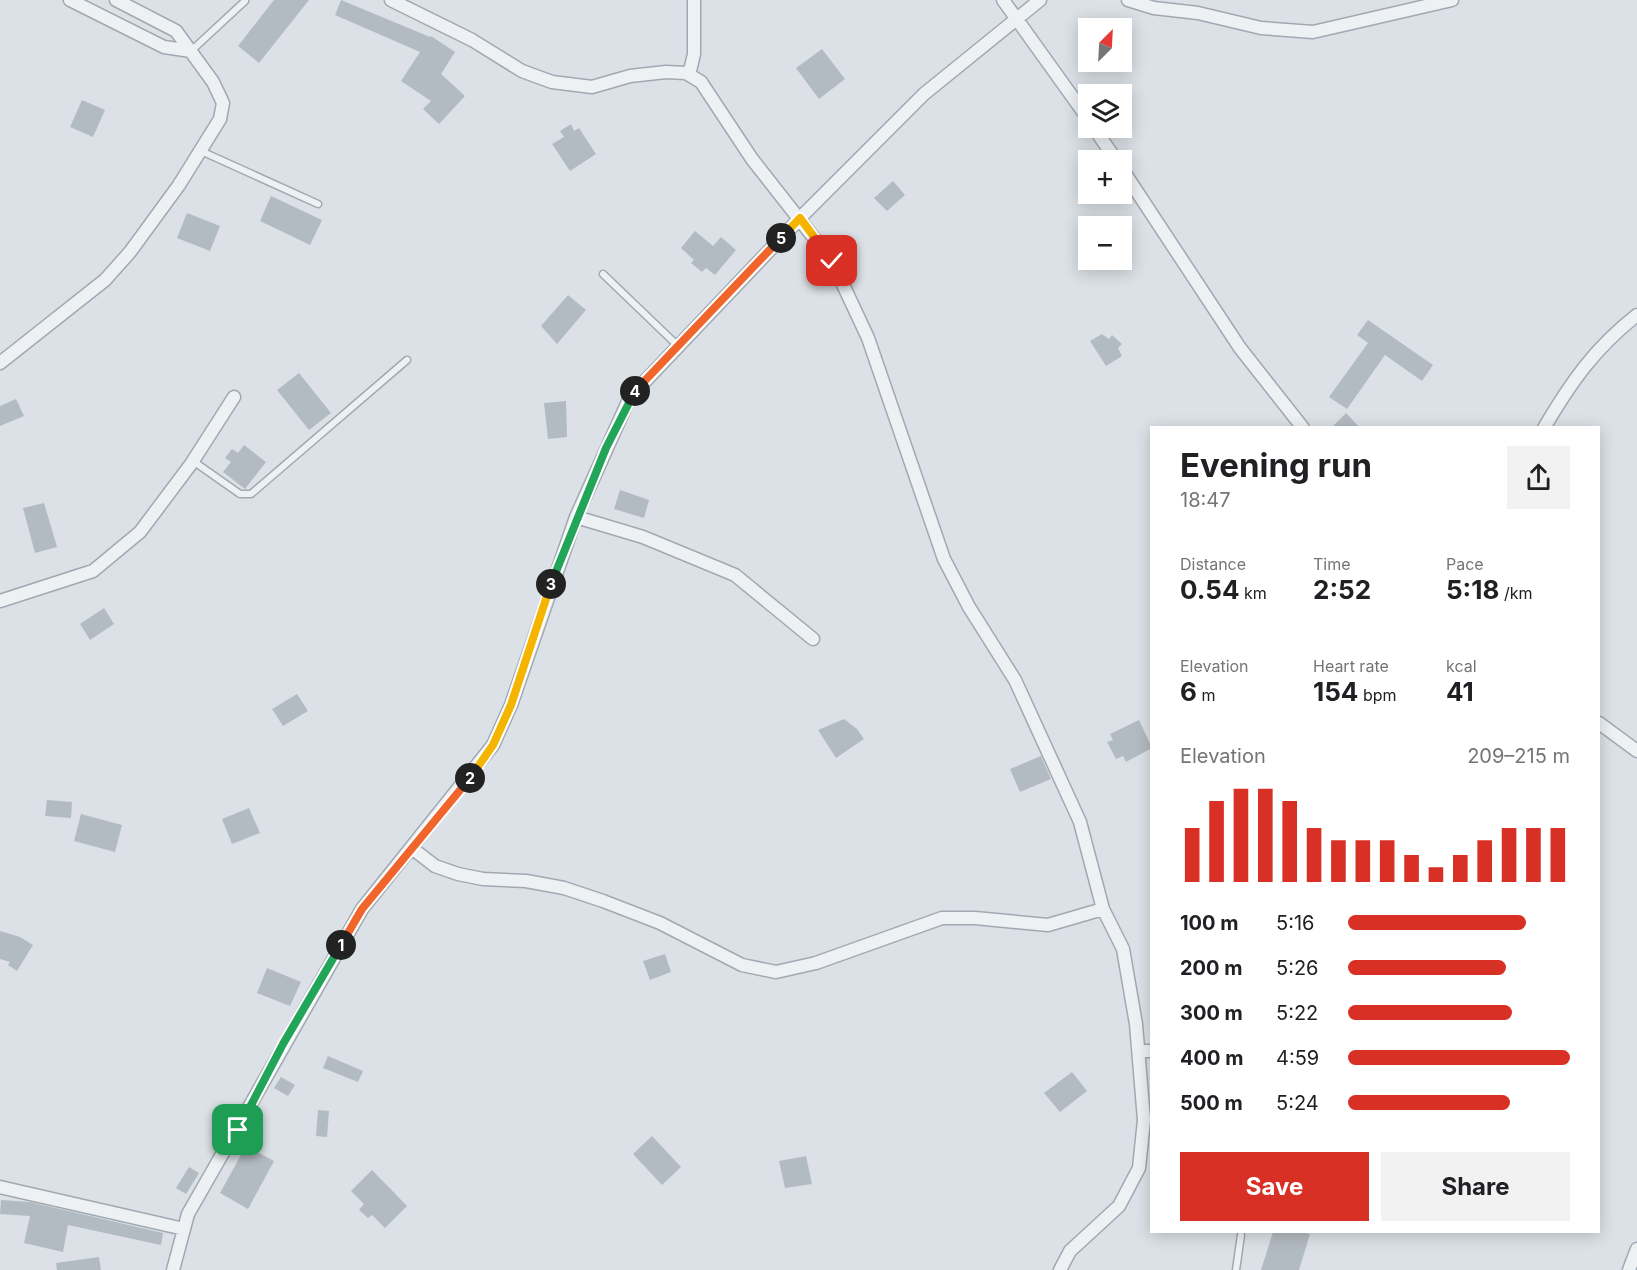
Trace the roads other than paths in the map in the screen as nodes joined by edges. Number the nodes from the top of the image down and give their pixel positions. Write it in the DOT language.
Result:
graph roads {
  1 [pos="70,0"];
  2 [pos="116,0"];
  3 [pos="391,0"];
  4 [pos="694,0"];
  5 [pos="1003,0"];
  6 [pos="1041,0"];
  7 [pos="1128,0"];
  8 [pos="1452,0"];
  9 [pos="245,1"];
  10 [pos="1017,18"];
  11 [pos="191,51"];
  12 [pos="689,75"];
  13 [pos="1078,104"];
  14 [pos="200,151"];
  15 [pos="1132,184"];
  16 [pos="318,204"];
  17 [pos="800,218"];
  18 [pos="603,274"];
  19 [pos="1637,315"];
  20 [pos="677,345"];
  21 [pos="407,360"];
  22 [pos="0,363"];
  23 [pos="234,397"];
  24 [pos="1301,426"];
  25 [pos="1545,426"];
  26 [pos="193,461"];
  27 [pos="576,517"];
  28 [pos="0,601"];
  29 [pos="813,639"];
  30 [pos="1600,724"];
  31 [pos="1637,751"];
  32 [pos="412,849"];
  33 [pos="1103,909"];
  34 [pos="1138,1051"];
  35 [pos="1150,1051"];
  36 [pos="0,1187"];
  37 [pos="184,1229"];
  38 [pos="1241,1235"];
  39 [pos="1637,1249"];
  40 [pos="173,1270"];
  41 [pos="1060,1270"];
  42 [pos="1236,1270"];
  43 [pos="1629,1270"];
  1 -- 11 [label="street"];
  2 -- 11 [label="street"];
  3 -- 12 [label="street"];
  4 -- 12 [label="street"];
  5 -- 10 [label="street"];
  6 -- 10 [label="street"];
  7 -- 8 [label="street"];
  9 -- 11 [label="lane"];
  10 -- 13 [label="street"];
  10 -- 17 [label="street"];
  11 -- 14 [label="street"];
  12 -- 17 [label="street"];
  14 -- 16 [label="lane"];
  14 -- 22 [label="street"];
  15 -- 24 [label="street"];
  17 -- 20 [label="street"];
  17 -- 33 [label="street"];
  18 -- 20 [label="lane"];
  19 -- 25 [label="street"];
  20 -- 27 [label="street"];
  21 -- 26 [label="lane"];
  23 -- 26 [label="street"];
  26 -- 28 [label="street"];
  27 -- 29 [label="street"];
  27 -- 32 [label="street"];
  30 -- 31 [label="street"];
  32 -- 33 [label="street"];
  32 -- 37 [label="street"];
  33 -- 34 [label="street"];
  34 -- 35 [label="street"];
  34 -- 41 [label="street"];
  36 -- 37 [label="street"];
  37 -- 40 [label="street"];
  38 -- 42 [label="lane"];
  39 -- 43 [label="street"];
}
